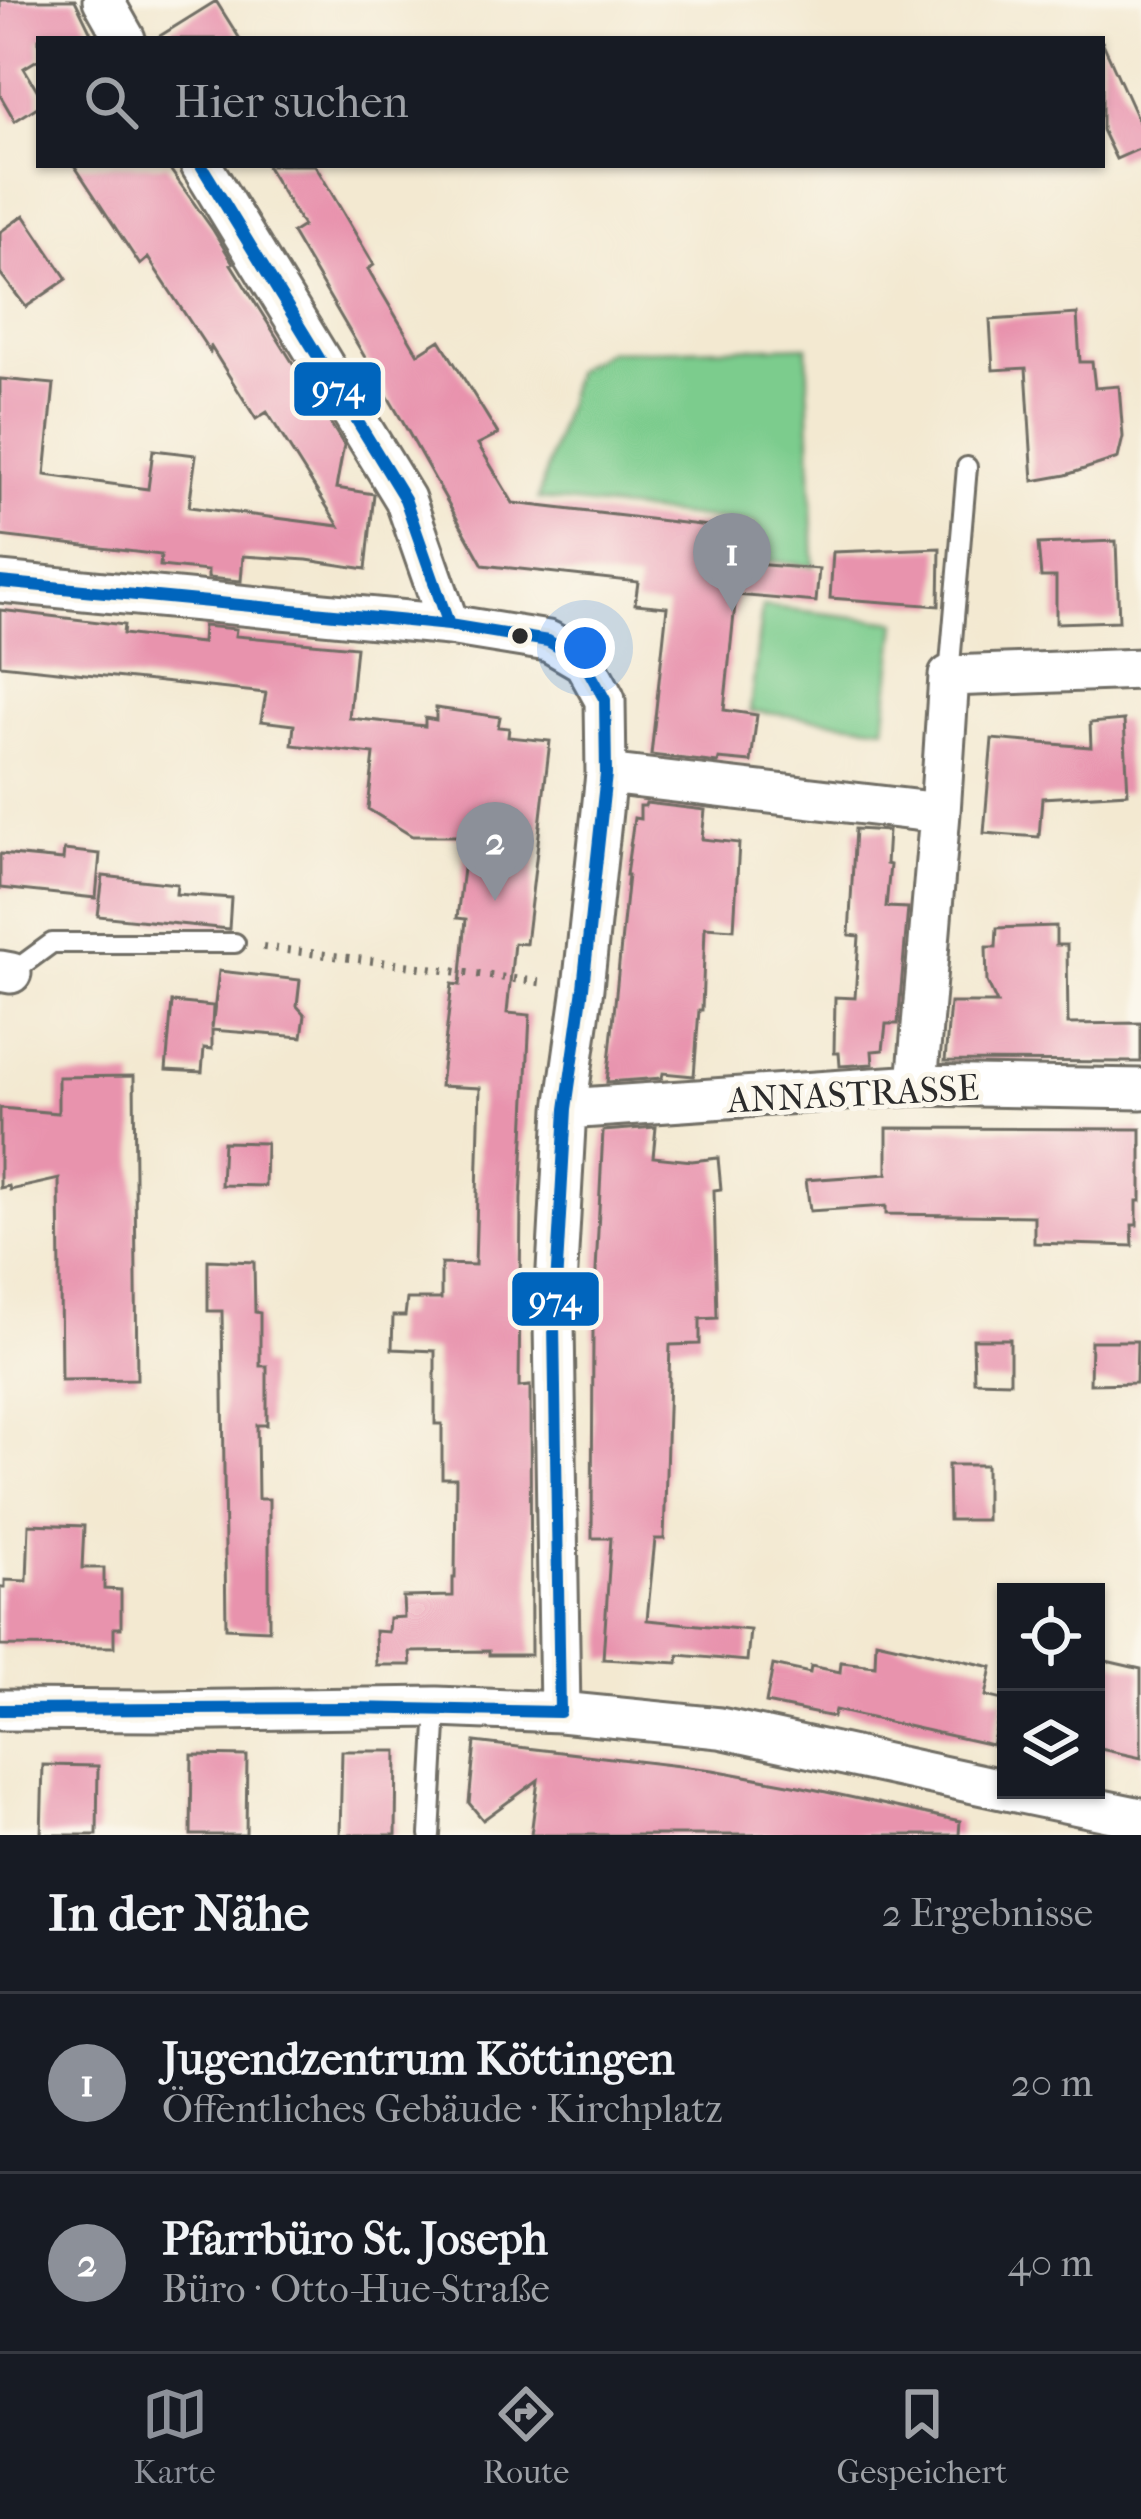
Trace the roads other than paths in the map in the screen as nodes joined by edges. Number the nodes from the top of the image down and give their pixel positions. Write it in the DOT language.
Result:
graph roads {
  1 [pos="103,0"];
  2 [pos="123,36"];
  3 [pos="203,168"];
  4 [pos="967,467"];
  5 [pos="0,582"];
  6 [pos="449,625"];
  7 [pos="1141,669"];
  8 [pos="949,676"];
  9 [pos="606,774"];
  10 [pos="940,814"];
  11 [pos="235,943"];
  12 [pos="5,972"];
  13 [pos="917,1085"];
  14 [pos="1141,1089"];
  15 [pos="566,1109"];
  16 [pos="437,1707"];
  17 [pos="0,1710"];
  18 [pos="560,1712"];
  19 [pos="997,1788"];
  20 [pos="1049,1799"];
  21 [pos="1141,1818"];
  22 [pos="430,1835"];
  1 -- 2 [label="street"];
  3 -- 6 [label="street"];
  4 -- 8 [label="lane"];
  5 -- 6 [label="street"];
  6 -- 9 [label="street"];
  7 -- 8 [label="street"];
  8 -- 10 [label="street"];
  9 -- 10 [label="street"];
  9 -- 15 [label="street"];
  10 -- 13 [label="street"];
  11 -- 12 [label="lane"];
  13 -- 14 [label="street, ANNASTRASSE"];
  13 -- 15 [label="street, ANNASTRASSE"];
  15 -- 18 [label="street"];
  16 -- 17 [label="street"];
  16 -- 18 [label="street"];
  16 -- 22 [label="lane"];
  18 -- 19 [label="street"];
  20 -- 21 [label="street"];
}
